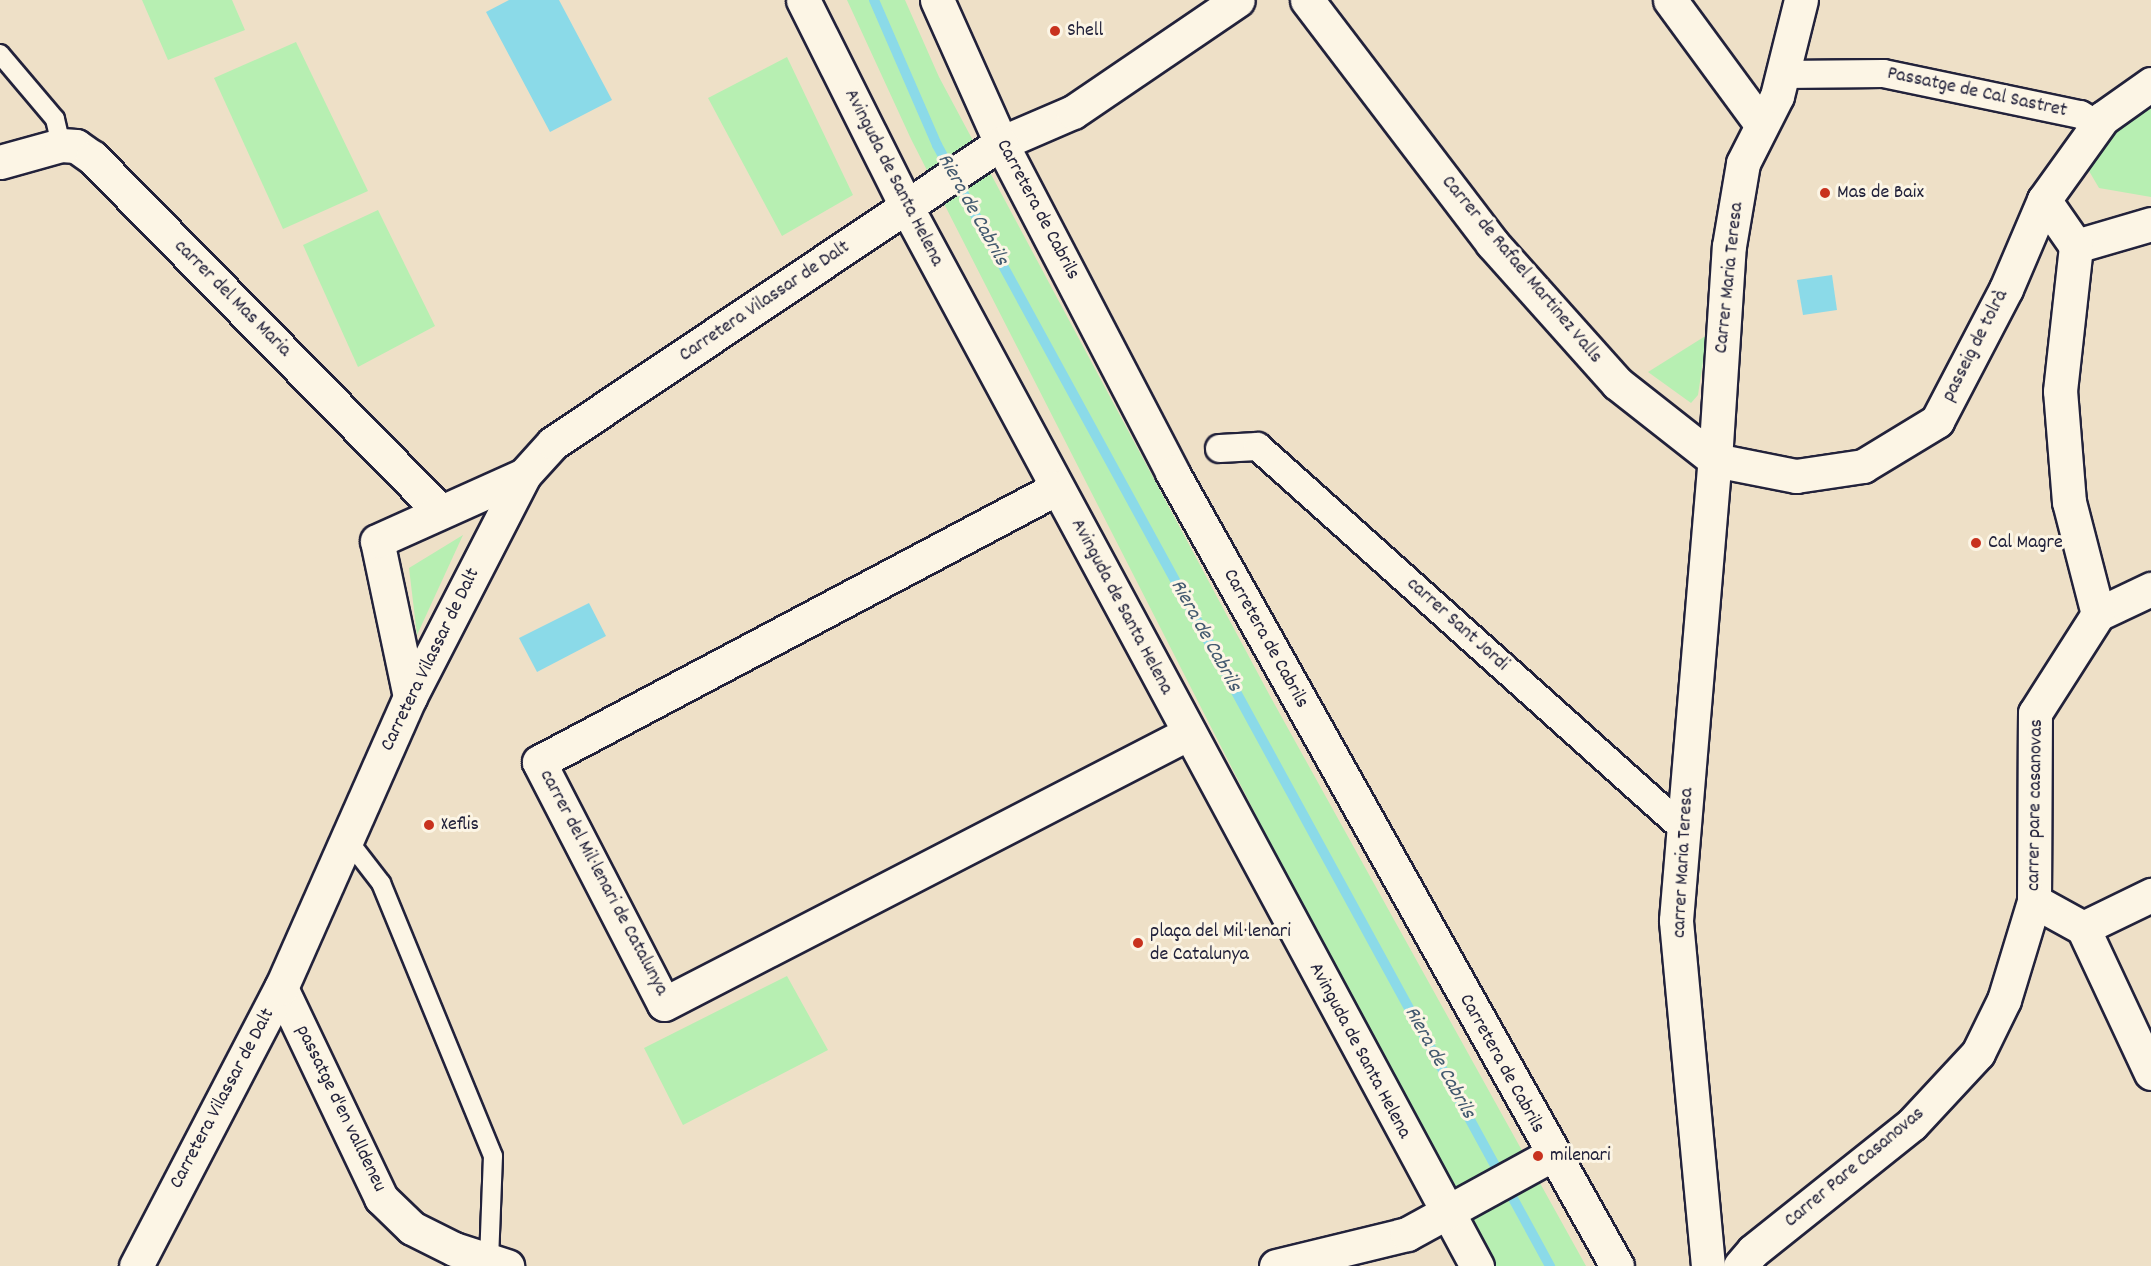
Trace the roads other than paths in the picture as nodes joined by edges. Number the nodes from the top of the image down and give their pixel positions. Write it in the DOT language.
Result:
graph roads {
  1 [pos="804,0"];
  2 [pos="936,0"];
  3 [pos="1238,0"];
  4 [pos="1307,0"];
  5 [pos="1670,0"];
  6 [pos="1801,0"];
  7 [pos="0,54"];
  8 [pos="1782,74"];
  9 [pos="2151,84"];
  10 [pos="1761,124"];
  11 [pos="2098,125"];
  12 [pos="61,145"];
  13 [pos="993,148"];
  14 [pos="0,162"];
  15 [pos="2044,200"];
  16 [pos="918,201"];
  17 [pos="2151,224"];
  18 [pos="2076,246"];
  19 [pos="1219,448"];
  20 [pos="1716,460"];
  21 [pos="524,475"];
  22 [pos="1057,488"];
  23 [pos="440,511"];
  24 [pos="2151,589"];
  25 [pos="2098,614"];
  26 [pos="410,697"];
  27 [pos="1189,733"];
  28 [pos="1684,829"];
  29 [pos="347,839"];
  30 [pos="2151,895"];
  31 [pos="2034,901"];
  32 [pos="2083,928"];
  33 [pos="281,988"];
  34 [pos="2151,1073"];
  35 [pos="1542,1160"];
  36 [pos="1454,1206"];
  37 [pos="498,1263"];
  38 [pos="136,1266"];
  39 [pos="1276,1266"];
  40 [pos="1477,1266"];
  41 [pos="1617,1266"];
  42 [pos="1708,1266"];
  43 [pos="1740,1266"];
  1 -- 16 [label="street, Avinguda de Santa Helena"];
  2 -- 13 [label="street, Carretera de Cabrils"];
  3 -- 13 [label="street"];
  4 -- 20 [label="street, Carrer de Rafael Martinez Valls"];
  5 -- 10 [label="street"];
  6 -- 8 [label="street, Carrer Maria Teresa"];
  7 -- 12 [label="lane"];
  8 -- 10 [label="street, Carrer Maria Teresa"];
  8 -- 11 [label="street, Passatge de Cal Sastret"];
  9 -- 11 [label="street, passeig de tolrà"];
  10 -- 20 [label="street, Carrer Maria Teresa"];
  11 -- 15 [label="street, passeig de tolrà"];
  12 -- 14 [label="street"];
  12 -- 23 [label="street, carrer del Mas Maria"];
  13 -- 16 [label="street"];
  13 -- 35 [label="street, Carretera de Cabrils"];
  15 -- 18 [label="street"];
  15 -- 20 [label="street, passeig de tolrà"];
  16 -- 21 [label="street, Carretera Vilassar de Dalt"];
  16 -- 22 [label="street, Avinguda de Santa Helena"];
  17 -- 18 [label="street"];
  18 -- 25 [label="street"];
  19 -- 28 [label="street, carrer Sant Jordi"];
  20 -- 28 [label="street, carrer Maria Teresa"];
  21 -- 23 [label="street"];
  21 -- 26 [label="street, Carretera Vilassar de Dalt"];
  22 -- 27 [label="street, Avinguda de Santa Helena"];
  22 -- 27 [label="street, carrer del Mil·lenari de Catalunya"];
  23 -- 26 [label="street"];
  24 -- 25 [label="street"];
  25 -- 31 [label="street, carrer pare casanovas"];
  26 -- 29 [label="street, Carretera Vilassar de Dalt"];
  27 -- 36 [label="street, Avinguda de Santa Helena"];
  28 -- 42 [label="street, carrer Maria Teresa"];
  29 -- 33 [label="street, Carretera Vilassar de Dalt"];
  29 -- 37 [label="lane"];
  30 -- 32 [label="street"];
  31 -- 32 [label="street"];
  31 -- 43 [label="street, Carrer Pare Casanovas"];
  32 -- 34 [label="street"];
  33 -- 37 [label="street, passatge d'en valldeneu"];
  33 -- 38 [label="street, Carretera Vilassar de Dalt"];
  35 -- 36 [label="street"];
  35 -- 41 [label="street, Carretera de Cabrils"];
  36 -- 39 [label="street"];
  36 -- 40 [label="street, Avinguda de Santa Helena"];
}
